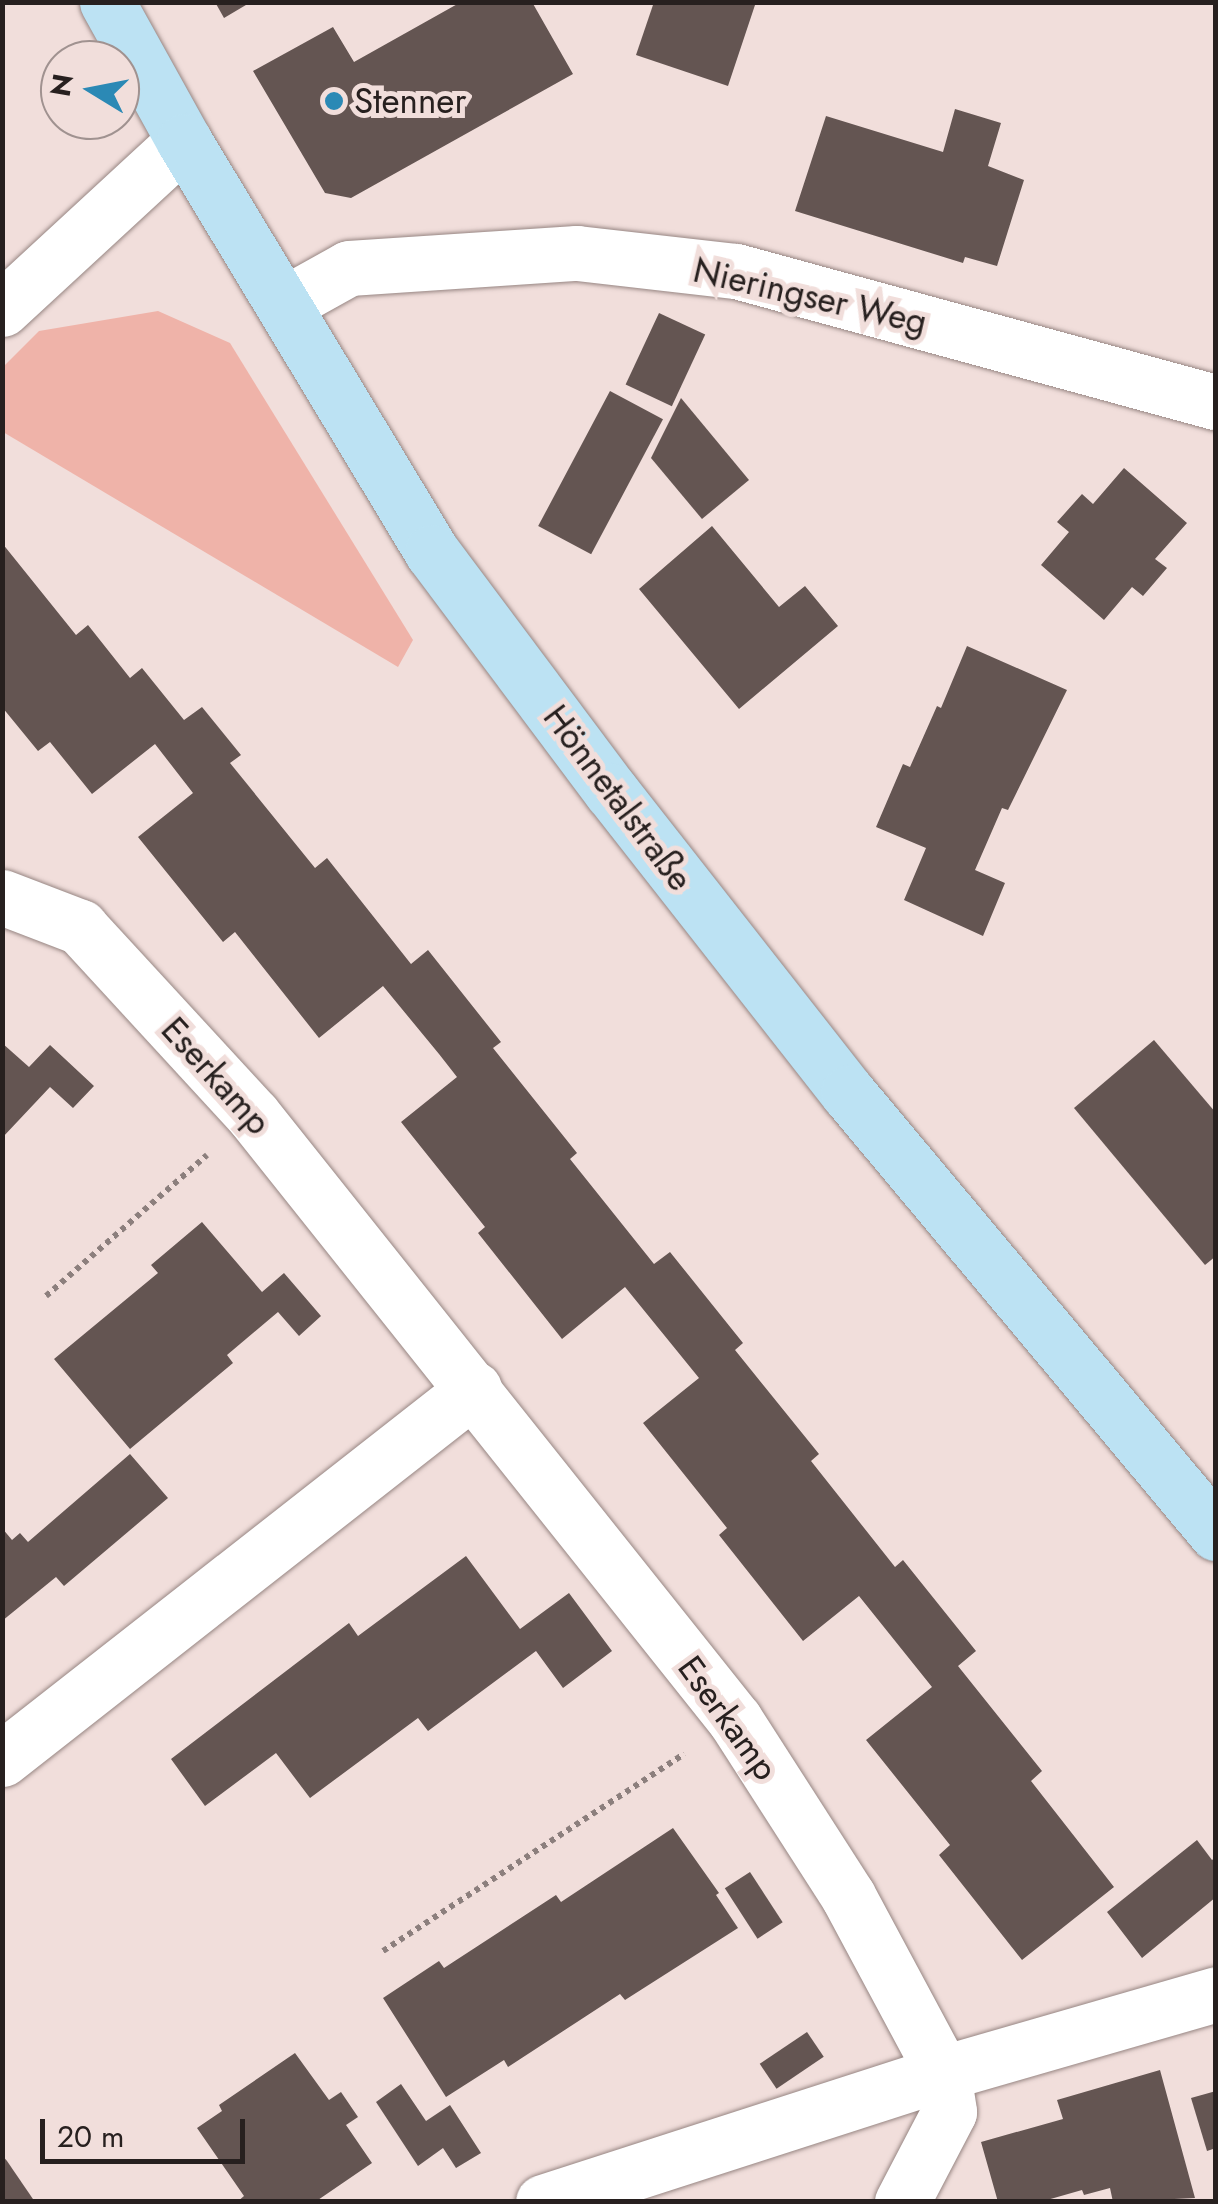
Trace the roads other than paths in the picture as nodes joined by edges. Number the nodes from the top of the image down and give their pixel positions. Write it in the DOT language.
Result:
graph roads {
  1 [pos="107,2"];
  2 [pos="184,140"];
  3 [pos="286,303"];
  4 [pos="2,309"];
  5 [pos="1216,402"];
  6 [pos="2,897"];
  7 [pos="474,1388"];
  8 [pos="1216,1532"];
  9 [pos="2,1759"];
  10 [pos="1216,1994"];
  11 [pos="943,2073"];
  12 [pos="544,2202"];
  13 [pos="902,2202"];
  1 -- 2 [label="main road, Hönnetalstraße"];
  2 -- 3 [label="main road, Hönnetalstraße"];
  2 -- 4 [label="street"];
  3 -- 5 [label="street, Nieringser Weg"];
  3 -- 8 [label="main road, Hönnetalstraße"];
  6 -- 7 [label="street, Eserkamp"];
  7 -- 9 [label="street"];
  7 -- 11 [label="street, Eserkamp"];
  10 -- 11 [label="street"];
  11 -- 12 [label="street"];
  11 -- 13 [label="street, Eserkamp"];
}
